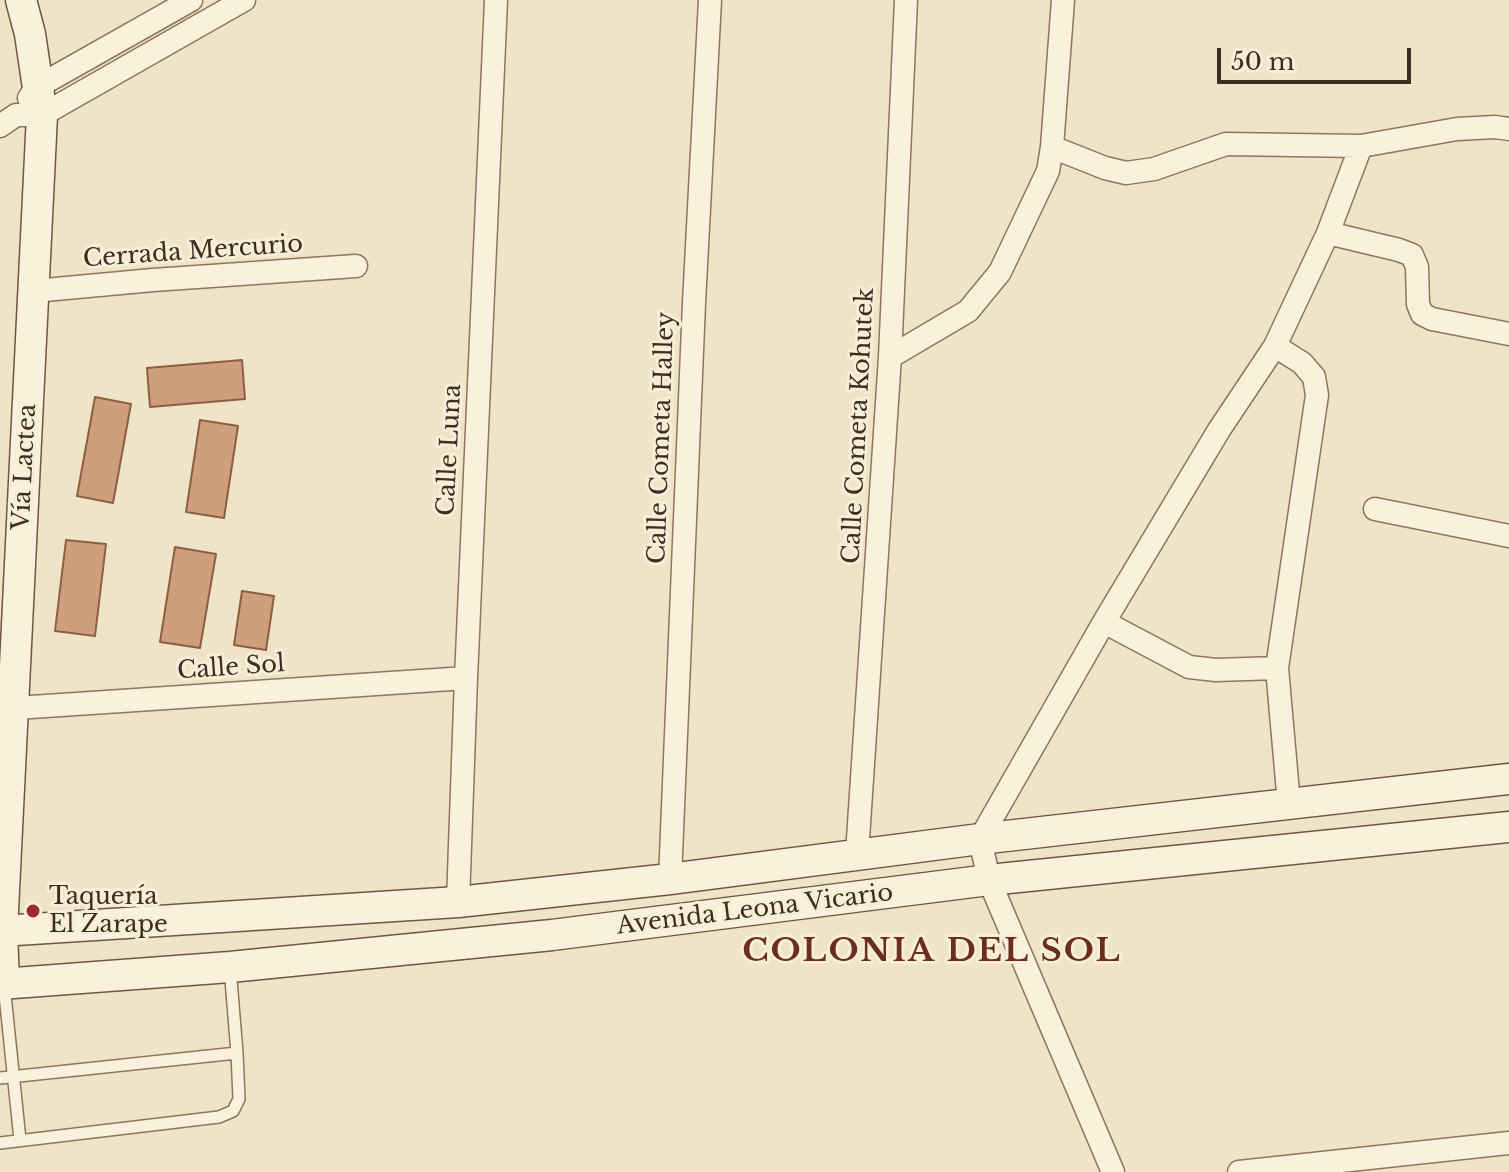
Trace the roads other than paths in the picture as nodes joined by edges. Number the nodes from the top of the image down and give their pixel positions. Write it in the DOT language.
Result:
graph roads {
  1 [pos="21,0"];
  2 [pos="191,0"];
  3 [pos="244,0"];
  4 [pos="496,0"];
  5 [pos="710,0"];
  6 [pos="906,0"];
  7 [pos="1063,0"];
  8 [pos="24,111"];
  9 [pos="1509,129"];
  10 [pos="1361,146"];
  11 [pos="1052,147"];
  12 [pos="1328,233"];
  13 [pos="356,266"];
  14 [pos="34,291"];
  15 [pos="1509,334"];
  16 [pos="1275,346"];
  17 [pos="890,357"];
  18 [pos="1375,509"];
  19 [pos="1509,536"];
  20 [pos="1104,622"];
  21 [pos="1277,668"];
  22 [pos="466,678"];
  23 [pos="7,708"];
  24 [pos="1509,779"];
  25 [pos="1289,804"];
  26 [pos="1509,827"];
  27 [pos="980,839"];
  28 [pos="857,854"];
  29 [pos="670,879"];
  30 [pos="989,880"];
  31 [pos="458,902"];
  32 [pos="1,931"];
  33 [pos="230,967"];
  34 [pos="2,984"];
  35 [pos="237,1053"];
  36 [pos="6,1077"];
  37 [pos="20,1140"];
  38 [pos="0,1143"];
  39 [pos="1509,1143"];
  40 [pos="1355,1166"];
  41 [pos="1113,1172"];
  42 [pos="1239,1172"];
  1 -- 8 [label="street, Vía Lactea"];
  2 -- 8 [label="street"];
  3 -- 8 [label="street"];
  4 -- 22 [label="street, Calle Luna"];
  5 -- 29 [label="street, Calle Cometa Halley"];
  6 -- 17 [label="street, Calle Cometa Kohutek"];
  7 -- 11 [label="street"];
  8 -- 14 [label="street, Vía Lactea"];
  9 -- 10 [label="street"];
  10 -- 11 [label="street"];
  10 -- 12 [label="street"];
  11 -- 17 [label="street"];
  12 -- 15 [label="street"];
  12 -- 16 [label="street"];
  13 -- 14 [label="street, Cerrada Mercurio"];
  14 -- 23 [label="street, Vía Lactea"];
  16 -- 20 [label="street"];
  16 -- 21 [label="street"];
  17 -- 28 [label="street, Calle Cometa Kohutek"];
  18 -- 19 [label="street"];
  20 -- 21 [label="street"];
  20 -- 27 [label="street"];
  21 -- 25 [label="street"];
  22 -- 23 [label="street, Calle Sol"];
  22 -- 31 [label="street, Calle Luna"];
  23 -- 32 [label="street, Vía Lactea"];
  24 -- 25 [label="street, Avenida Leona Vicario"];
  25 -- 27 [label="street, Avenida Leona Vicario"];
  26 -- 30 [label="street, Avenida Leona Vicario"];
  27 -- 28 [label="street, Avenida Leona Vicario"];
  27 -- 30 [label="street"];
  28 -- 29 [label="street, Avenida Leona Vicario"];
  29 -- 31 [label="street, Avenida Leona Vicario"];
  30 -- 33 [label="street, Avenida Leona Vicario"];
  30 -- 41 [label="street"];
  31 -- 32 [label="street, Avenida Leona Vicario"];
  32 -- 34 [label="street, Vía Lactea"];
  33 -- 34 [label="street, Avenida Leona Vicario"];
  33 -- 35 [label="lane"];
  34 -- 36 [label="lane"];
  35 -- 36 [label="lane"];
  35 -- 37 [label="lane"];
  36 -- 37 [label="lane"];
  37 -- 38 [label="lane"];
  39 -- 40 [label="street"];
  40 -- 42 [label="street"];
}
